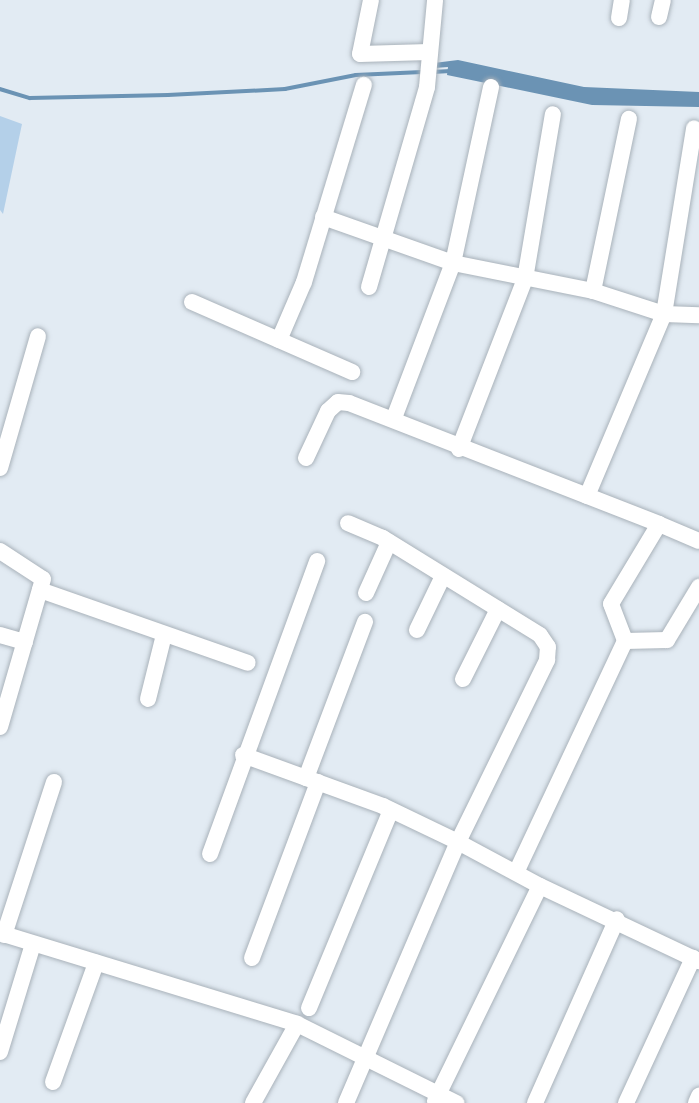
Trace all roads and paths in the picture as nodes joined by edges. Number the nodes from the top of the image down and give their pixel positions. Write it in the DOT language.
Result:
graph roads {
  1 [pos="371,0"];
  2 [pos="435,0"];
  3 [pos="622,0"];
  4 [pos="663,0"];
  5 [pos="619,18"];
  6 [pos="659,18"];
  7 [pos="429,52"];
  8 [pos="364,85"];
  9 [pos="491,87"];
  10 [pos="553,114"];
  11 [pos="629,119"];
  12 [pos="694,128"];
  13 [pos="323,217"];
  14 [pos="383,238"];
  15 [pos="453,264"];
  16 [pos="525,279"];
  17 [pos="369,287"];
  18 [pos="593,291"];
  19 [pos="192,302"];
  20 [pos="664,314"];
  21 [pos="699,315"];
  22 [pos="38,336"];
  23 [pos="279,340"];
  24 [pos="352,372"];
  25 [pos="394,418"];
  26 [pos="459,449"];
  27 [pos="306,457"];
  28 [pos="0,468"];
  29 [pos="587,496"];
  30 [pos="348,523"];
  31 [pos="659,524"];
  32 [pos="699,541"];
  33 [pos="389,542"];
  34 [pos="0,551"];
  35 [pos="317,561"];
  36 [pos="443,576"];
  37 [pos="699,587"];
  38 [pos="40,590"];
  39 [pos="366,593"];
  40 [pos="498,609"];
  41 [pos="365,622"];
  42 [pos="417,629"];
  43 [pos="0,635"];
  44 [pos="164,635"];
  45 [pos="625,641"];
  46 [pos="25,642"];
  47 [pos="248,663"];
  48 [pos="463,679"];
  49 [pos="148,699"];
  50 [pos="0,725"];
  51 [pos="243,755"];
  52 [pos="312,780"];
  53 [pos="54,782"];
  54 [pos="391,810"];
  55 [pos="458,842"];
  56 [pos="210,854"];
  57 [pos="516,873"];
  58 [pos="540,886"];
  59 [pos="617,919"];
  60 [pos="2,934"];
  61 [pos="33,944"];
  62 [pos="253,958"];
  63 [pos="696,960"];
  64 [pos="96,963"];
  65 [pos="309,1008"];
  66 [pos="297,1024"];
  67 [pos="0,1052"];
  68 [pos="368,1059"];
  69 [pos="53,1082"];
  70 [pos="699,1096"];
  71 [pos="437,1098"];
  72 [pos="253,1103"];
  73 [pos="346,1103"];
  74 [pos="456,1103"];
  75 [pos="535,1103"];
  76 [pos="626,1103"];
  77 [pos="696,1103"];
  1 -- 7 [label="street"];
  2 -- 7 [label="street"];
  3 -- 5 [label="street"];
  4 -- 6 [label="street"];
  7 -- 14 [label="street"];
  8 -- 13 [label="street"];
  9 -- 15 [label="street"];
  10 -- 16 [label="street"];
  11 -- 18 [label="street"];
  12 -- 20 [label="street"];
  13 -- 14 [label="street"];
  13 -- 23 [label="street"];
  14 -- 15 [label="street"];
  14 -- 17 [label="street"];
  15 -- 16 [label="street"];
  15 -- 25 [label="street"];
  16 -- 18 [label="street"];
  16 -- 26 [label="street"];
  18 -- 20 [label="street"];
  19 -- 23 [label="street"];
  20 -- 21 [label="street"];
  20 -- 29 [label="street"];
  22 -- 28 [label="street"];
  23 -- 24 [label="street"];
  25 -- 26 [label="street"];
  25 -- 27 [label="street"];
  26 -- 29 [label="street"];
  29 -- 31 [label="street"];
  30 -- 33 [label="street"];
  31 -- 32 [label="street"];
  31 -- 45 [label="street"];
  33 -- 36 [label="street"];
  33 -- 39 [label="street"];
  34 -- 38 [label="street"];
  35 -- 51 [label="street"];
  36 -- 40 [label="street"];
  36 -- 42 [label="street"];
  37 -- 45 [label="street"];
  38 -- 44 [label="street"];
  38 -- 46 [label="street"];
  40 -- 48 [label="street"];
  40 -- 55 [label="street"];
  41 -- 52 [label="street"];
  43 -- 46 [label="street"];
  44 -- 47 [label="street"];
  44 -- 49 [label="street"];
  45 -- 57 [label="street"];
  46 -- 50 [label="street"];
  51 -- 52 [label="street"];
  51 -- 56 [label="street"];
  52 -- 54 [label="street"];
  52 -- 62 [label="street"];
  53 -- 60 [label="street"];
  54 -- 55 [label="street"];
  54 -- 65 [label="street"];
  55 -- 57 [label="street"];
  55 -- 68 [label="street"];
  57 -- 58 [label="street"];
  58 -- 59 [label="street"];
  58 -- 71 [label="street"];
  59 -- 63 [label="street"];
  59 -- 75 [label="street"];
  60 -- 61 [label="street"];
  61 -- 64 [label="street"];
  61 -- 67 [label="street"];
  63 -- 76 [label="street"];
  64 -- 66 [label="street"];
  64 -- 69 [label="street"];
  66 -- 68 [label="street"];
  66 -- 72 [label="street"];
  68 -- 71 [label="street"];
  68 -- 73 [label="street"];
  70 -- 77 [label="street"];
  71 -- 74 [label="street"];
}
